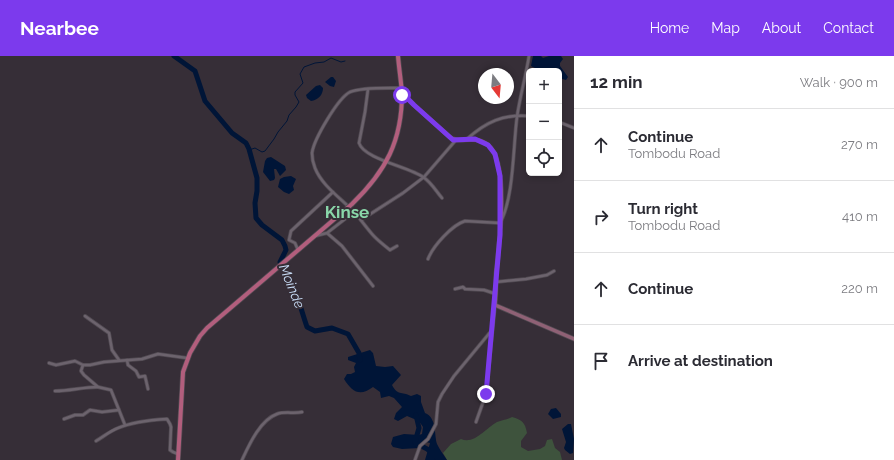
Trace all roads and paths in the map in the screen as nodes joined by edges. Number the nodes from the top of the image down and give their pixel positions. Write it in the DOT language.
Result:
graph roads {
  1 [pos="398,56"];
  2 [pos="529,56"];
  3 [pos="401,88"];
  4 [pos="368,89"];
  5 [pos="401,97"];
  6 [pos="517,115"];
  7 [pos="526,116"];
  8 [pos="562,123"];
  9 [pos="574,128"];
  10 [pos="467,139"];
  11 [pos="456,140"];
  12 [pos="386,162"];
  13 [pos="424,177"];
  14 [pos="333,191"];
  15 [pos="442,198"];
  16 [pos="354,212"];
  17 [pos="361,220"];
  18 [pos="500,223"];
  19 [pos="327,233"];
  20 [pos="314,236"];
  21 [pos="397,246"];
  22 [pos="298,250"];
  23 [pos="428,259"];
  24 [pos="554,271"];
  25 [pos="496,282"];
  26 [pos="373,286"];
  27 [pos="455,289"];
  28 [pos="496,294"];
  29 [pos="495,305"];
  30 [pos="85,316"];
  31 [pos="492,330"];
  32 [pos="574,339"];
  33 [pos="187,358"];
  34 [pos="119,360"];
  35 [pos="127,360"];
  36 [pos="49,363"];
  37 [pos="83,365"];
  38 [pos="98,387"];
  39 [pos="148,389"];
  40 [pos="55,391"];
  41 [pos="119,410"];
  42 [pos="302,412"];
  43 [pos="64,419"];
  44 [pos="476,422"];
  45 [pos="125,425"];
  46 [pos="96,441"];
  47 [pos="178,454"];
  48 [pos="178,460"];
  49 [pos="242,460"];
  50 [pos="415,460"];
  1 -- 3 [label="main road"];
  2 -- 6 [label="street"];
  3 -- 4 [label="street"];
  3 -- 5 [label="main road"];
  4 -- 12 [label="street"];
  4 -- 14 [label="street"];
  5 -- 11 [label="main road"];
  5 -- 12 [label="main road"];
  6 -- 7 [label="street"];
  6 -- 10 [label="street"];
  6 -- 18 [label="street"];
  8 -- 9 [label="street"];
  10 -- 11 [label="main road"];
  10 -- 18 [label="main road"];
  11 -- 13 [label="street"];
  12 -- 13 [label="street"];
  12 -- 20 [label="main road, bridge"];
  13 -- 15 [label="street"];
  13 -- 17 [label="street"];
  14 -- 16 [label="street"];
  14 -- 22 [label="street"];
  16 -- 17 [label="street"];
  16 -- 19 [label="street"];
  17 -- 21 [label="street"];
  18 -- 23 [label="street"];
  18 -- 25 [label="main road"];
  19 -- 20 [label="street"];
  19 -- 26 [label="street"];
  20 -- 22 [label="main road"];
  22 -- 33 [label="main road"];
  24 -- 25 [label="street"];
  25 -- 28 [label="main road"];
  27 -- 28 [label="street"];
  28 -- 29 [label="main road"];
  29 -- 31 [label="street"];
  29 -- 32 [label="main road"];
  30 -- 34 [label="street"];
  31 -- 44 [label="street"];
  31 -- 50 [label="street"];
  33 -- 35 [label="street"];
  33 -- 47 [label="main road"];
  34 -- 35 [label="street"];
  34 -- 37 [label="street"];
  35 -- 39 [label="street"];
  36 -- 37 [label="street"];
  37 -- 38 [label="street"];
  38 -- 40 [label="street"];
  38 -- 41 [label="street"];
  41 -- 43 [label="street"];
  41 -- 45 [label="street"];
  42 -- 49 [label="street"];
  45 -- 46 [label="street"];
  45 -- 47 [label="street"];
  47 -- 48 [label="main road"];
}
